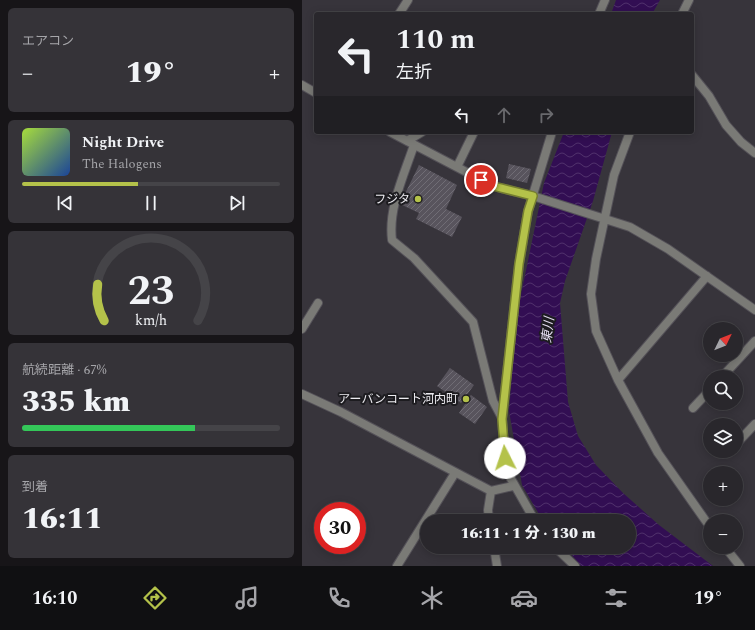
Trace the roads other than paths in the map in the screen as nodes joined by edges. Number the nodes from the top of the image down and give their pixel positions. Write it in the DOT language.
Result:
graph roads {
  1 [pos="408,0"];
  2 [pos="605,0"];
  3 [pos="689,0"];
  4 [pos="400,12"];
  5 [pos="600,12"];
  6 [pos="683,12"];
  7 [pos="694,78"];
  8 [pos="302,85"];
  9 [pos="314,92"];
  10 [pos="394,134"];
  11 [pos="420,134"];
  12 [pos="473,134"];
  13 [pos="551,134"];
  14 [pos="629,134"];
  15 [pos="410,143"];
  16 [pos="755,153"];
  17 [pos="457,168"];
  18 [pos="534,197"];
  19 [pos="605,219"];
  20 [pos="708,276"];
  21 [pos="318,303"];
  22 [pos="755,310"];
  23 [pos="302,329"];
  24 [pos="755,341"];
  25 [pos="728,370"];
  26 [pos="618,380"];
  27 [pos="302,394"];
  28 [pos="703,397"];
  29 [pos="693,408"];
  30 [pos="502,419"];
  31 [pos="755,424"];
  32 [pos="743,437"];
  33 [pos="455,473"];
  34 [pos="513,486"];
  35 [pos="491,491"];
  36 [pos="488,514"];
  37 [pos="531,514"];
  38 [pos="703,517"];
  39 [pos="495,554"];
  40 [pos="562,554"];
  41 [pos="731,554"];
  42 [pos="397,566"];
  43 [pos="497,566"];
  44 [pos="575,566"];
  45 [pos="740,566"];
  1 -- 4 [label="street"];
  2 -- 5 [label="street"];
  3 -- 6 [label="street"];
  7 -- 16 [label="street"];
  8 -- 9 [label="street"];
  10 -- 15 [label="street"];
  11 -- 15 [label="street"];
  12 -- 17 [label="street"];
  13 -- 18 [label="street"];
  14 -- 19 [label="street"];
  15 -- 17 [label="street"];
  15 -- 30 [label="street"];
  17 -- 18 [label="street"];
  18 -- 19 [label="street"];
  18 -- 30 [label="street"];
  19 -- 20 [label="street"];
  19 -- 26 [label="street"];
  20 -- 22 [label="street"];
  20 -- 26 [label="street"];
  21 -- 23 [label="street"];
  24 -- 25 [label="street"];
  26 -- 38 [label="street"];
  27 -- 33 [label="street"];
  28 -- 29 [label="street"];
  30 -- 34 [label="street"];
  31 -- 32 [label="street"];
  33 -- 35 [label="street"];
  33 -- 42 [label="street"];
  34 -- 35 [label="street"];
  34 -- 37 [label="street"];
  35 -- 36 [label="street"];
  39 -- 43 [label="street"];
  40 -- 44 [label="street"];
  41 -- 45 [label="street"];
}
